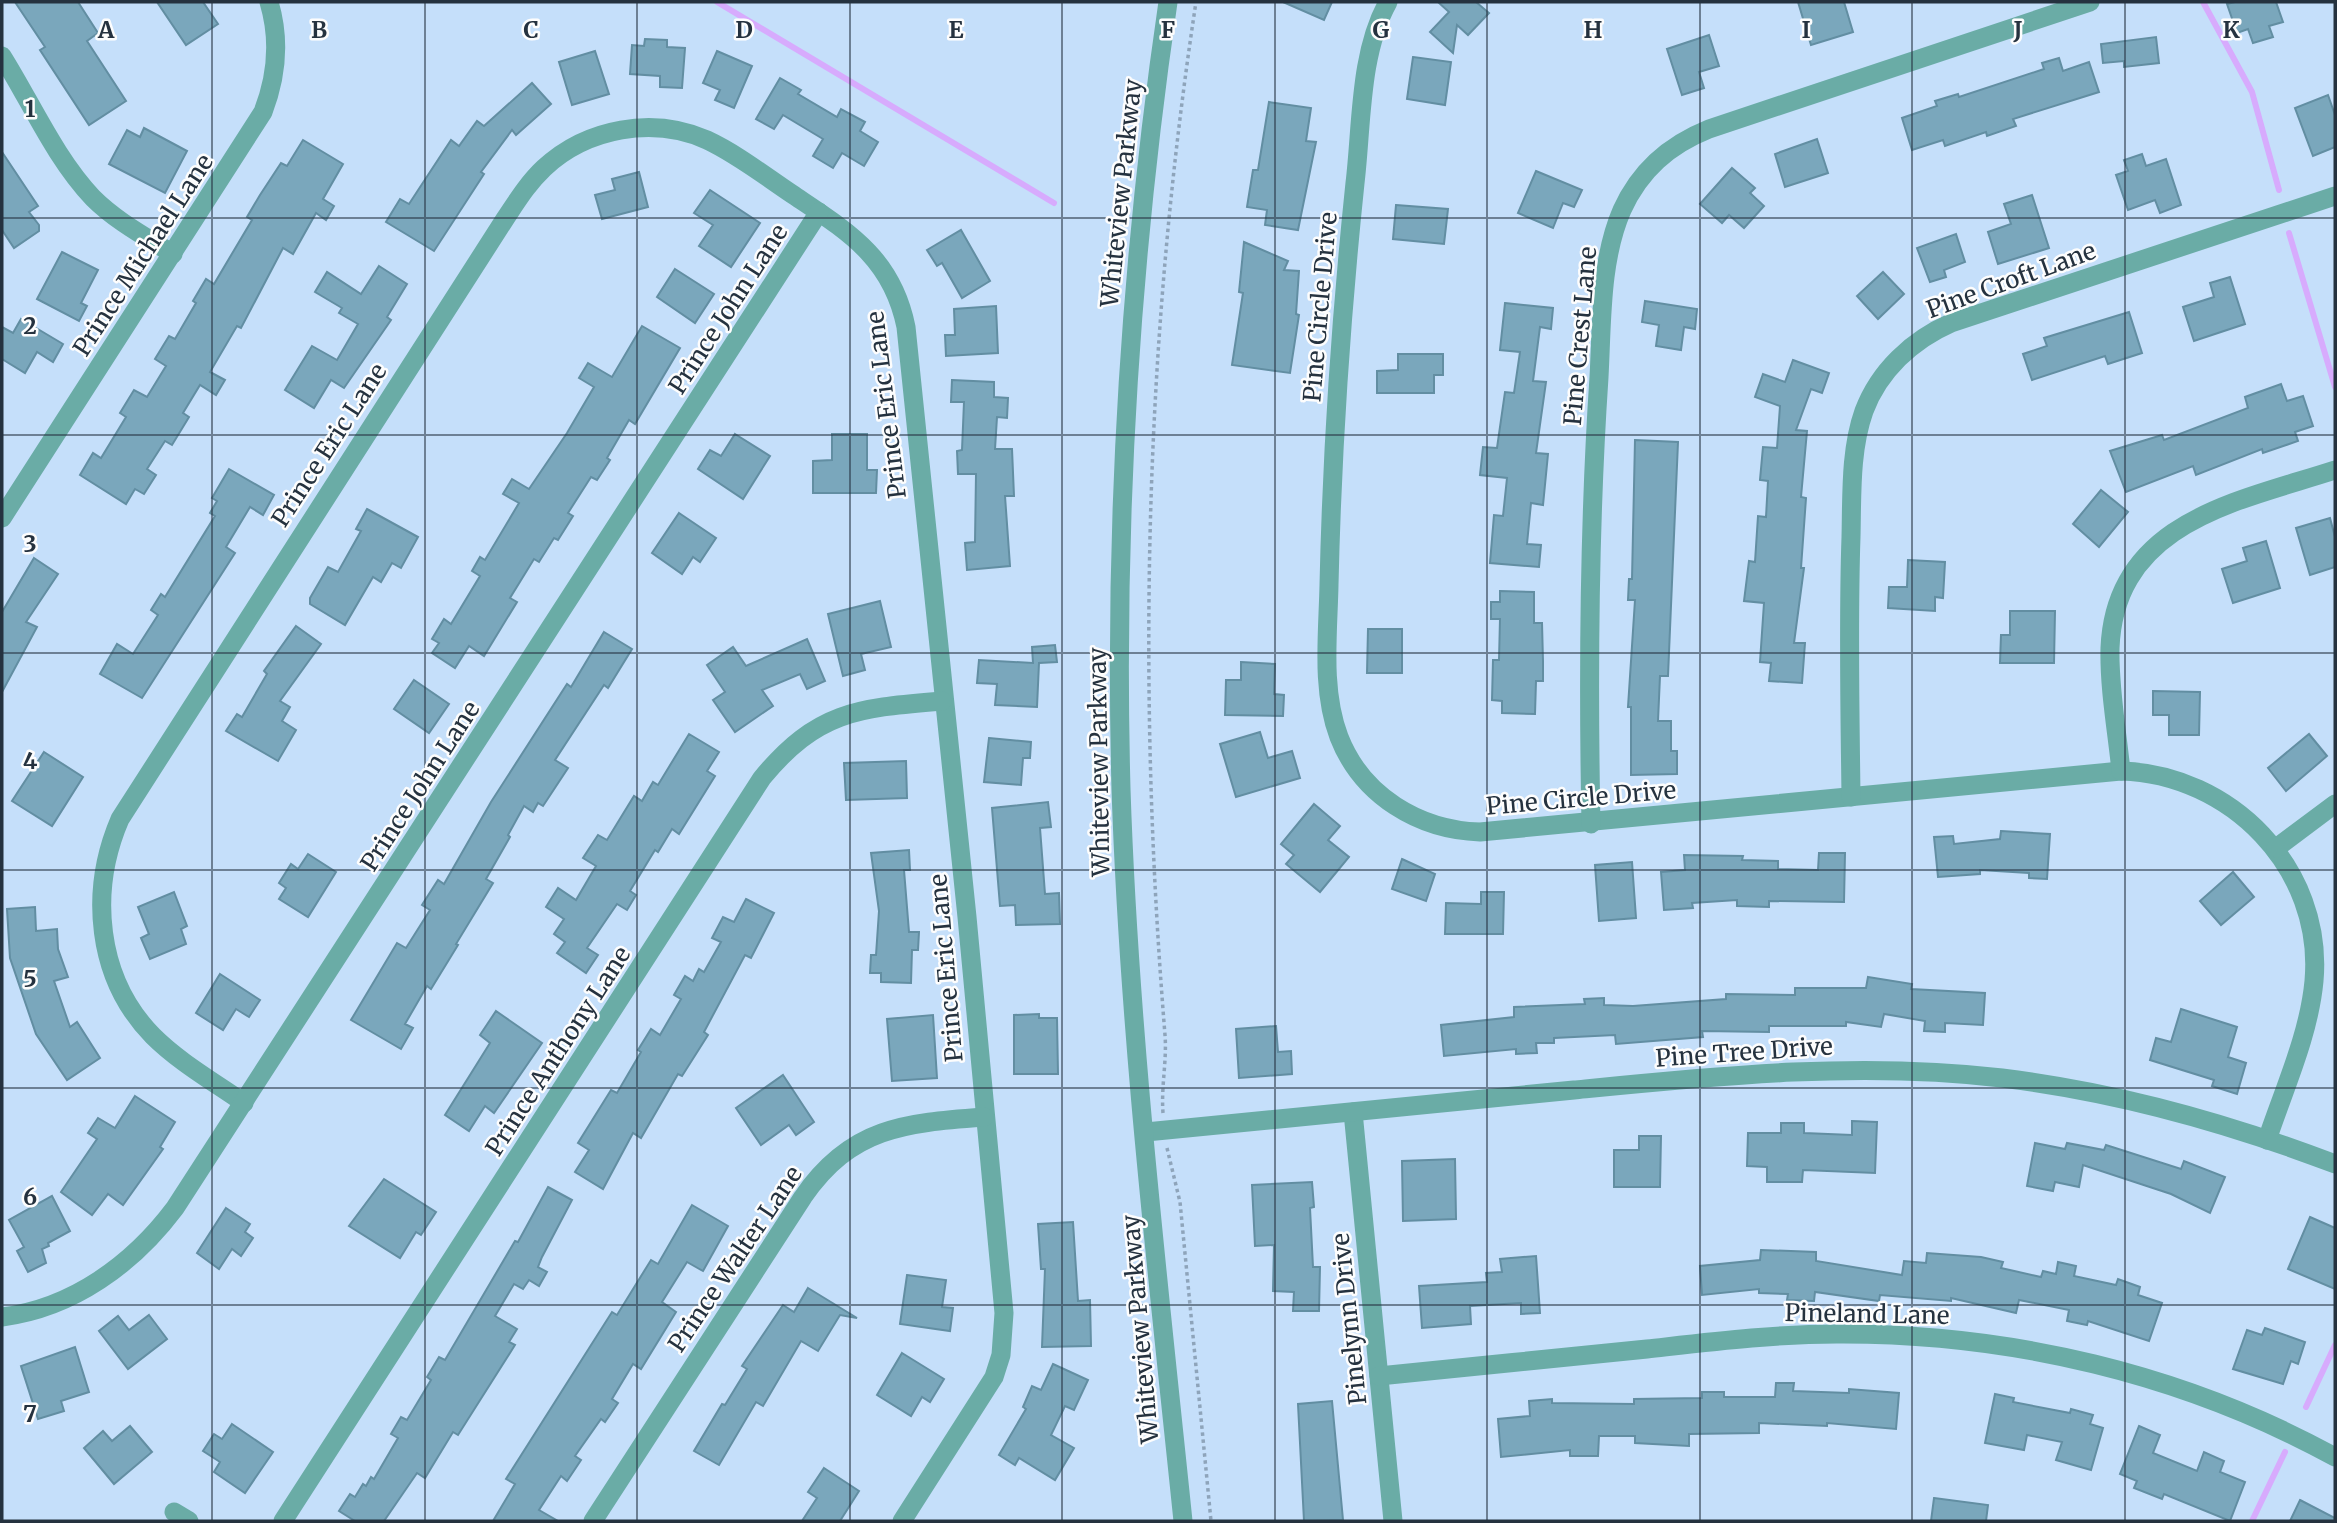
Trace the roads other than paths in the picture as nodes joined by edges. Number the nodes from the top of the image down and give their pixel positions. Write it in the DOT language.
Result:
graph roads {
  1 [pos="269,2"];
  2 [pos="1168,2"];
  3 [pos="1388,2"];
  4 [pos="2090,2"];
  5 [pos="2,56"];
  6 [pos="2335,196"];
  7 [pos="820,212"];
  8 [pos="173,254"];
  9 [pos="2335,470"];
  10 [pos="5,505"];
  11 [pos="942,701"];
  12 [pos="2121,771"];
  13 [pos="1851,797"];
  14 [pos="2335,804"];
  15 [pos="1591,824"];
  16 [pos="2276,848"];
  17 [pos="244,1103"];
  18 [pos="1353,1112"];
  19 [pos="984,1117"];
  20 [pos="1146,1132"];
  21 [pos="2267,1140"];
  22 [pos="2335,1164"];
  23 [pos="2,1317"];
  24 [pos="1379,1376"];
  25 [pos="2335,1457"];
  26 [pos="283,1521"];
  27 [pos="593,1521"];
  28 [pos="902,1521"];
  29 [pos="1183,1521"];
  30 [pos="1393,1521"];
  1 -- 8 [label="street, Prince Michael Lane"];
  2 -- 20 [label="street, Whiteview Parkway"];
  3 -- 15 [label="street, Pine Circle Drive"];
  4 -- 15 [label="street, Pine Crest Lane"];
  5 -- 8 [label="street"];
  6 -- 13 [label="street, Pine Croft Lane"];
  7 -- 11 [label="street, Prince Eric Lane"];
  7 -- 17 [label="street, Prince John Lane"];
  7 -- 17 [label="street, Prince Eric Lane"];
  8 -- 10 [label="street, Prince Michael Lane"];
  9 -- 12 [label="street"];
  11 -- 19 [label="street, Prince Eric Lane"];
  11 -- 26 [label="street, Prince Anthony Lane"];
  12 -- 13 [label="street, Pine Circle Drive"];
  12 -- 16 [label="street, Pine Circle Drive"];
  13 -- 15 [label="street, Pine Circle Drive"];
  14 -- 16 [label="street"];
  16 -- 21 [label="street, Pine Circle Drive"];
  17 -- 23 [label="street, Prince John Lane"];
  18 -- 20 [label="street, Pine Tree Drive"];
  18 -- 21 [label="street, Pine Tree Drive"];
  18 -- 24 [label="street, Pinelynn Drive"];
  19 -- 27 [label="street, Prince Walter Lane"];
  19 -- 28 [label="street, Prince Eric Lane"];
  20 -- 29 [label="street, Whiteview Parkway"];
  21 -- 22 [label="street, Pine Tree Drive"];
  24 -- 25 [label="street, Pineland Lane"];
  24 -- 30 [label="street, Pinelynn Drive"];
}
